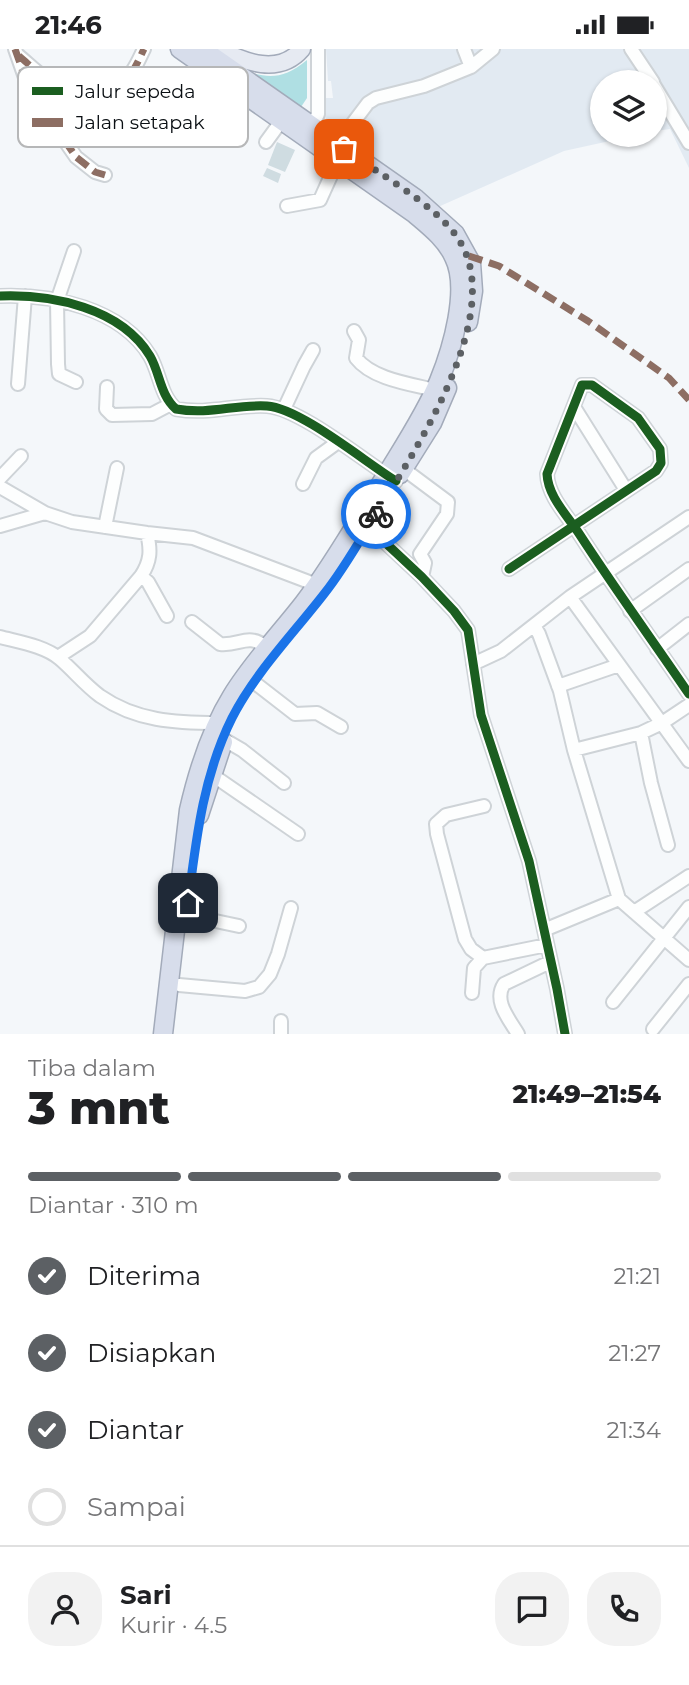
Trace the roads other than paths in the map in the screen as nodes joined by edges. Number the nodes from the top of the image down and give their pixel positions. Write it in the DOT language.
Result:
graph roads {
  1 [pos="144,49"];
  2 [pos="180,49"];
  3 [pos="202,49"];
  4 [pos="218,49"];
  5 [pos="302,49"];
  6 [pos="311,49"];
  7 [pos="318,49"];
  8 [pos="464,49"];
  9 [pos="493,49"];
  10 [pos="631,49"];
  11 [pos="17,53"];
  12 [pos="35,67"];
  13 [pos="134,67"];
  14 [pos="208,67"];
  15 [pos="225,67"];
  16 [pos="471,67"];
  17 [pos="645,70"];
  18 [pos="248,85"];
  19 [pos="248,93"];
  20 [pos="667,106"];
  21 [pos="300,126"];
  22 [pos="266,142"];
  23 [pos="689,143"];
  24 [pos="69,147"];
  25 [pos="335,153"];
  26 [pos="105,175"];
  27 [pos="287,206"];
  28 [pos="74,251"];
  29 [pos="0,296"];
  30 [pos="25,296"];
  31 [pos="57,301"];
  32 [pos="355,331"];
  33 [pos="313,350"];
  34 [pos="76,382"];
  35 [pos="18,384"];
  36 [pos="107,387"];
  37 [pos="435,390"];
  38 [pos="171,404"];
  39 [pos="574,407"];
  40 [pos="284,409"];
  41 [pos="338,442"];
  42 [pos="21,456"];
  43 [pos="117,468"];
  44 [pos="395,472"];
  45 [pos="0,478"];
  46 [pos="303,484"];
  47 [pos="0,487"];
  48 [pos="626,490"];
  49 [pos="45,513"];
  50 [pos="689,517"];
  51 [pos="365,522"];
  52 [pos="0,526"];
  53 [pos="574,526"];
  54 [pos="105,527"];
  55 [pos="147,533"];
  56 [pos="509,569"];
  57 [pos="689,569"];
  58 [pos="604,572"];
  59 [pos="141,576"];
  60 [pos="422,577"];
  61 [pos="317,585"];
  62 [pos="570,597"];
  63 [pos="631,611"];
  64 [pos="167,617"];
  65 [pos="192,622"];
  66 [pos="689,624"];
  67 [pos="534,627"];
  68 [pos="0,637"];
  69 [pos="268,648"];
  70 [pos="656,649"];
  71 [pos="58,657"];
  72 [pos="473,664"];
  73 [pos="620,665"];
  74 [pos="255,683"];
  75 [pos="686,684"];
  76 [pos="558,686"];
  77 [pos="689,705"];
  78 [pos="662,723"];
  79 [pos="341,727"];
  80 [pos="221,731"];
  81 [pos="641,733"];
  82 [pos="574,750"];
  83 [pos="689,761"];
  84 [pos="211,774"];
  85 [pos="284,783"];
  86 [pos="484,806"];
  87 [pos="298,834"];
  88 [pos="668,845"];
  89 [pos="689,876"];
  90 [pos="619,899"];
  91 [pos="689,907"];
  92 [pos="291,908"];
  93 [pos="634,912"];
  94 [pos="187,915"];
  95 [pos="239,926"];
  96 [pos="544,930"];
  97 [pos="663,938"];
  98 [pos="547,945"];
  99 [pos="484,958"];
  100 [pos="689,960"];
  101 [pos="550,962"];
  102 [pos="689,984"];
  103 [pos="179,985"];
  104 [pos="472,993"];
  105 [pos="613,1002"];
  106 [pos="169,1029"];
  107 [pos="653,1029"];
  108 [pos="518,1034"];
  109 [pos="565,1034"];
  1 -- 13 [label="street"];
  2 -- 14 [label="highway"];
  3 -- 15 [label="highway"];
  4 -- 5 [label="main road"];
  6 -- 21 [label="street"];
  7 -- 21 [label="street"];
  8 -- 16 [label="street"];
  9 -- 16 [label="street"];
  10 -- 17 [label="street"];
  11 -- 12 [label="street"];
  16 -- 25 [label="street"];
  18 -- 21 [label="highway"];
  19 -- 21 [label="highway"];
  20 -- 23 [label="street"];
  21 -- 22 [label="street"];
  21 -- 25 [label="highway"];
  24 -- 26 [label="street"];
  25 -- 27 [label="street"];
  25 -- 37 [label="highway"];
  25 -- 44 [label="highway"];
  28 -- 31 [label="street"];
  29 -- 30 [label="street"];
  30 -- 31 [label="street"];
  30 -- 35 [label="street"];
  31 -- 34 [label="street"];
  31 -- 38 [label="street"];
  32 -- 37 [label="street"];
  33 -- 40 [label="street"];
  36 -- 38 [label="street"];
  37 -- 44 [label="highway"];
  38 -- 40 [label="street"];
  39 -- 48 [label="street"];
  39 -- 48 [label="street"];
  39 -- 53 [label="street"];
  40 -- 41 [label="street"];
  41 -- 44 [label="street"];
  41 -- 46 [label="street"];
  42 -- 45 [label="street"];
  43 -- 54 [label="street"];
  44 -- 51 [label="highway"];
  44 -- 60 [label="street"];
  47 -- 49 [label="street"];
  48 -- 53 [label="street"];
  49 -- 52 [label="street"];
  49 -- 54 [label="street"];
  50 -- 58 [label="street"];
  51 -- 60 [label="street"];
  51 -- 61 [label="highway"];
  51 -- 74 [label="highway"];
  53 -- 56 [label="street"];
  53 -- 58 [label="street"];
  54 -- 55 [label="street"];
  55 -- 59 [label="street"];
  55 -- 61 [label="street"];
  57 -- 63 [label="street"];
  58 -- 62 [label="street"];
  58 -- 63 [label="street"];
  59 -- 64 [label="street"];
  59 -- 71 [label="street"];
  60 -- 72 [label="street"];
  61 -- 69 [label="highway"];
  62 -- 67 [label="street"];
  62 -- 73 [label="street"];
  63 -- 70 [label="street"];
  65 -- 69 [label="street"];
  66 -- 70 [label="street"];
  67 -- 72 [label="street"];
  67 -- 76 [label="street"];
  68 -- 71 [label="street"];
  69 -- 80 [label="highway"];
  70 -- 75 [label="street"];
  71 -- 80 [label="street"];
  72 -- 96 [label="street"];
  73 -- 76 [label="street"];
  73 -- 78 [label="street"];
  74 -- 79 [label="street"];
  74 -- 80 [label="highway"];
  76 -- 82 [label="street"];
  77 -- 78 [label="street"];
  78 -- 81 [label="street"];
  78 -- 83 [label="street"];
  80 -- 84 [label="highway"];
  80 -- 85 [label="street"];
  80 -- 106 [label="highway"];
  81 -- 82 [label="street"];
  81 -- 88 [label="street"];
  82 -- 90 [label="street"];
  84 -- 87 [label="street"];
  84 -- 94 [label="highway"];
  86 -- 99 [label="street"];
  89 -- 93 [label="street"];
  90 -- 93 [label="street"];
  90 -- 96 [label="street"];
  91 -- 97 [label="street"];
  92 -- 103 [label="street"];
  93 -- 97 [label="street"];
  94 -- 95 [label="street"];
  94 -- 103 [label="highway"];
  96 -- 98 [label="street"];
  97 -- 100 [label="street"];
  97 -- 105 [label="street"];
  98 -- 99 [label="street"];
  98 -- 101 [label="street"];
  99 -- 104 [label="street"];
  101 -- 108 [label="street"];
  101 -- 109 [label="street"];
  102 -- 107 [label="street"];
  103 -- 106 [label="highway"];
}
